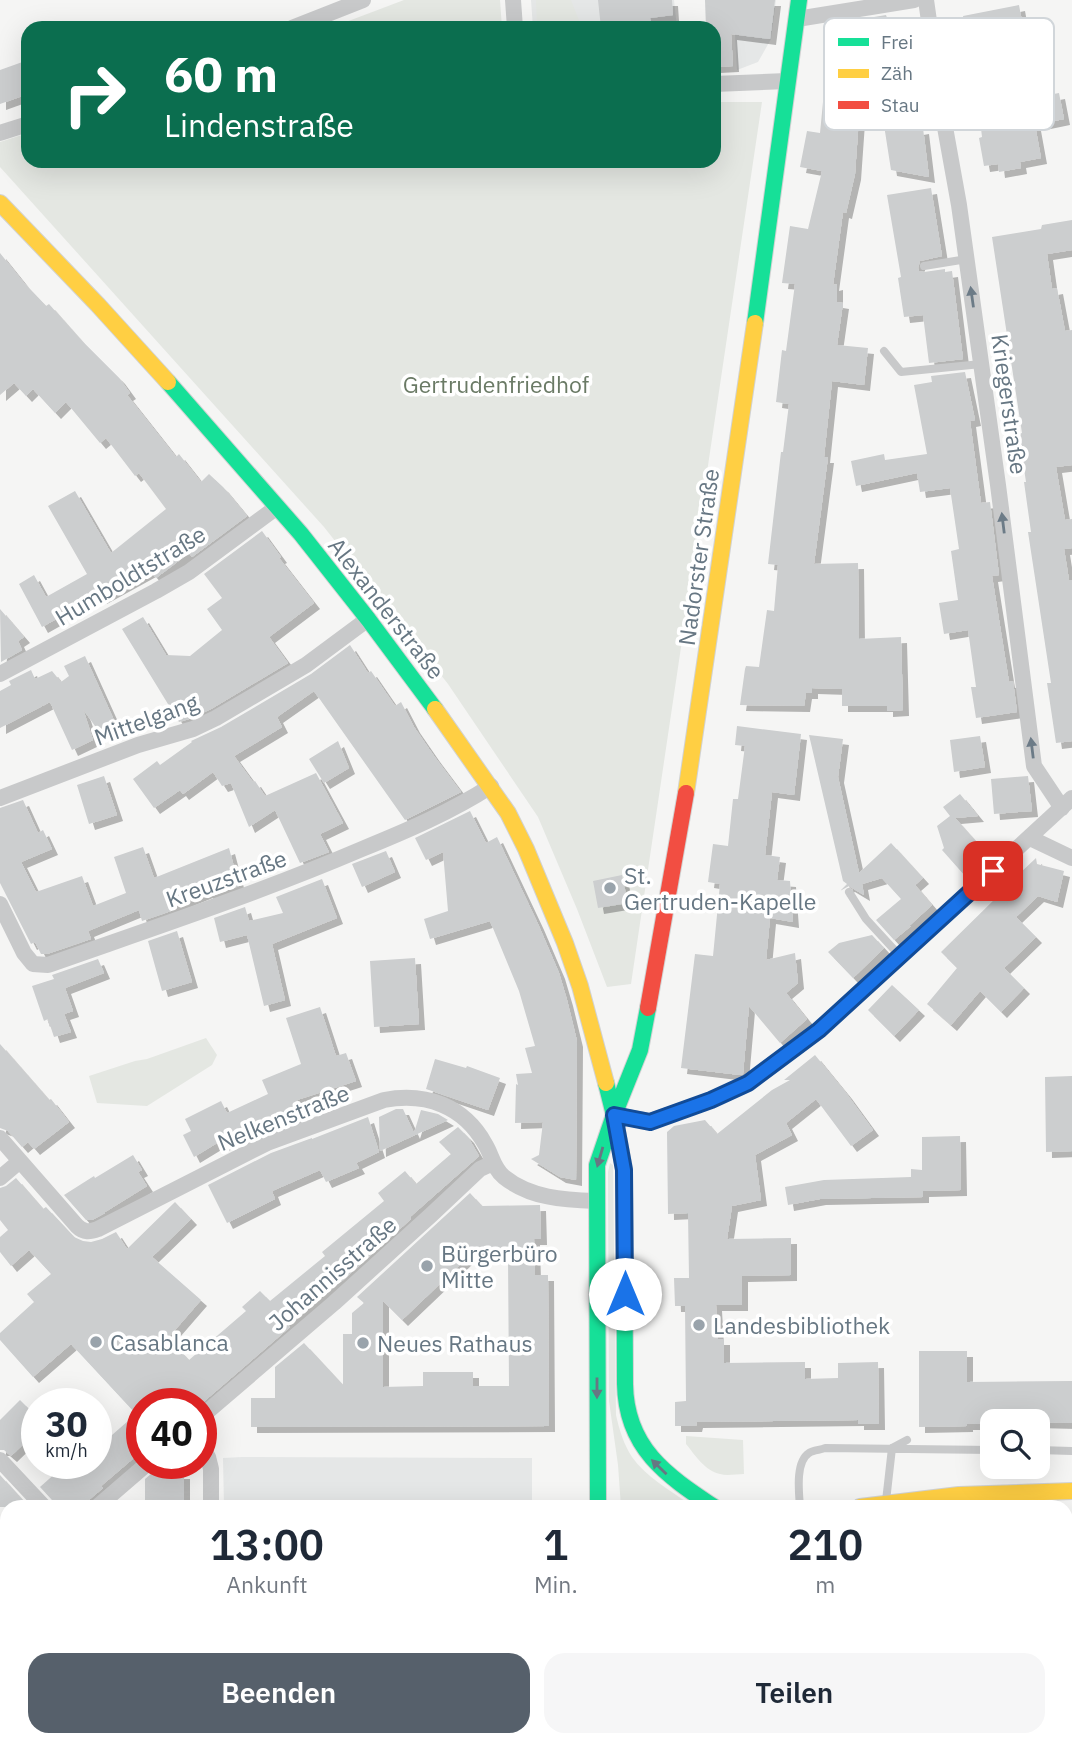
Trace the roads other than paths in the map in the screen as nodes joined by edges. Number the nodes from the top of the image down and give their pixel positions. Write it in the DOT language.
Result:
graph roads {
  1 [pos="363,0"];
  2 [pos="513,0"];
  3 [pos="799,0"];
  4 [pos="914,0"];
  5 [pos="926,0"];
  6 [pos="929,18"];
  7 [pos="797,19"];
  8 [pos="310,21"];
  9 [pos="514,21"];
  10 [pos="787,81"];
  11 [pos="721,84"];
  12 [pos="21,126"];
  13 [pos="946,130"];
  14 [pos="0,134"];
  15 [pos="0,203"];
  16 [pos="967,260"];
  17 [pos="924,266"];
  18 [pos="884,351"];
  19 [pos="981,364"];
  20 [pos="277,507"];
  21 [pos="368,619"];
  22 [pos="0,674"];
  23 [pos="491,786"];
  24 [pos="0,798"];
  25 [pos="1067,803"];
  26 [pos="1030,838"];
  27 [pos="1072,858"];
  28 [pos="849,892"];
  29 [pos="0,904"];
  30 [pos="900,956"];
  31 [pos="614,1115"];
  32 [pos="0,1138"];
  33 [pos="20,1161"];
  34 [pos="493,1163"];
  35 [pos="0,1178"];
  36 [pos="596,1200"];
  37 [pos="217,1403"];
  38 [pos="908,1440"];
  39 [pos="892,1448"];
  40 [pos="980,1450"];
  41 [pos="1050,1450"];
  42 [pos="1072,1451"];
  43 [pos="0,1460"];
  44 [pos="129,1479"];
  45 [pos="211,1479"];
  46 [pos="1072,1491"];
  47 [pos="37,1500"];
  48 [pos="105,1500"];
  49 [pos="211,1500"];
  50 [pos="598,1500"];
  51 [pos="704,1500"];
  52 [pos="799,1500"];
  53 [pos="886,1500"];
  54 [pos="918,1500"];
  1 -- 8 [label="street"];
  2 -- 9 [label="street"];
  3 -- 7 [label="street, Nadorster Straße"];
  4 -- 7 [label="street"];
  5 -- 6 [label="street, Kriegerstraße"];
  7 -- 10 [label="street, Nadorster Straße"];
  10 -- 11 [label="street"];
  10 -- 31 [label="street, Nadorster Straße"];
  12 -- 14 [label="street"];
  13 -- 16 [label="street, Kriegerstraße"];
  15 -- 20 [label="street, Alexanderstraße"];
  16 -- 17 [label="lane"];
  19 -- 16 [label="street, Kriegerstraße, one-way"];
  18 -- 19 [label="lane"];
  25 -- 19 [label="street, Kriegerstraße, one-way"];
  20 -- 21 [label="street, Alexanderstraße"];
  20 -- 22 [label="street, Humboldtstraße"];
  21 -- 23 [label="street, Alexanderstraße"];
  21 -- 24 [label="street, Mittelgang"];
  23 -- 29 [label="street, Kreuzstraße"];
  23 -- 31 [label="street, Alexanderstraße"];
  25 -- 26 [label="street"];
  26 -- 27 [label="street"];
  26 -- 30 [label="street"];
  28 -- 30 [label="lane"];
  30 -- 31 [label="street"];
  31 -- 36 [label="street, Nadorster Straße, one-way"];
  51 -- 31 [label="street, Alexanderstraße, one-way"];
  32 -- 33 [label="street, Nelkenstraße"];
  33 -- 34 [label="street, Nelkenstraße"];
  33 -- 35 [label="street"];
  34 -- 36 [label="street, Nelkenstraße"];
  34 -- 37 [label="street, Johannisstraße"];
  36 -- 50 [label="street, Nadorster Straße, one-way"];
  38 -- 39 [label="lane"];
  39 -- 40 [label="lane"];
  39 -- 52 [label="lane"];
  39 -- 53 [label="lane"];
  41 -- 42 [label="lane"];
  43 -- 47 [label="street"];
  44 -- 48 [label="street"];
  45 -- 49 [label="street"];
  46 -- 54 [label="street"];
}
